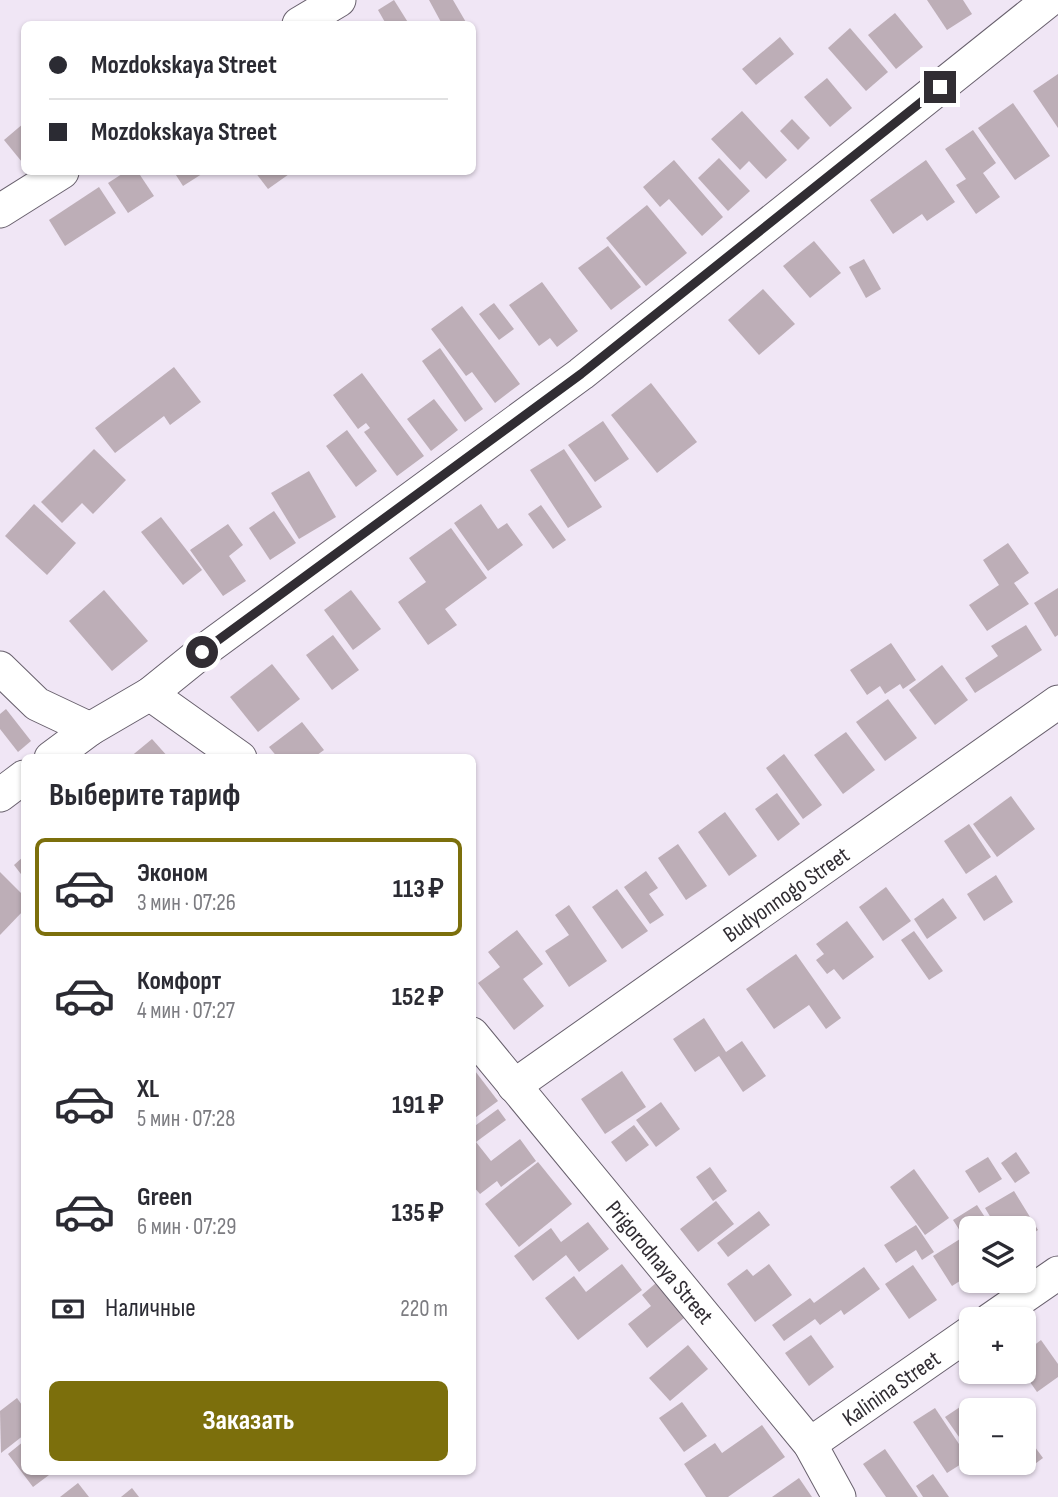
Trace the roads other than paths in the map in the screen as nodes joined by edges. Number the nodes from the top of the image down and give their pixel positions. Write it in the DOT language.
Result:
graph roads {
  1 [pos="339,0"];
  2 [pos="1049,0"];
  3 [pos="304,21"];
  4 [pos="57,175"];
  5 [pos="0,211"];
  6 [pos="0,668"];
  7 [pos="150,694"];
  8 [pos="1058,702"];
  9 [pos="90,729"];
  10 [pos="56,754"];
  11 [pos="234,754"];
  12 [pos="21,779"];
  13 [pos="0,795"];
  14 [pos="476,1039"];
  15 [pos="514,1086"];
  16 [pos="1058,1273"];
  17 [pos="1009,1307"];
  18 [pos="959,1340"];
  19 [pos="810,1444"];
  20 [pos="839,1497"];
  1 -- 3 [label="street"];
  2 -- 7 [label="street"];
  4 -- 5 [label="street"];
  6 -- 9 [label="street"];
  7 -- 9 [label="street"];
  7 -- 11 [label="street"];
  8 -- 15 [label="street, Budyonnogo Street"];
  9 -- 10 [label="street"];
  12 -- 13 [label="street"];
  14 -- 15 [label="street, Prigorodnaya Street"];
  15 -- 19 [label="street, Prigorodnaya Street"];
  16 -- 17 [label="street"];
  18 -- 19 [label="street, Kalinina Street"];
  19 -- 20 [label="street, Prigorodnaya Street"];
}
